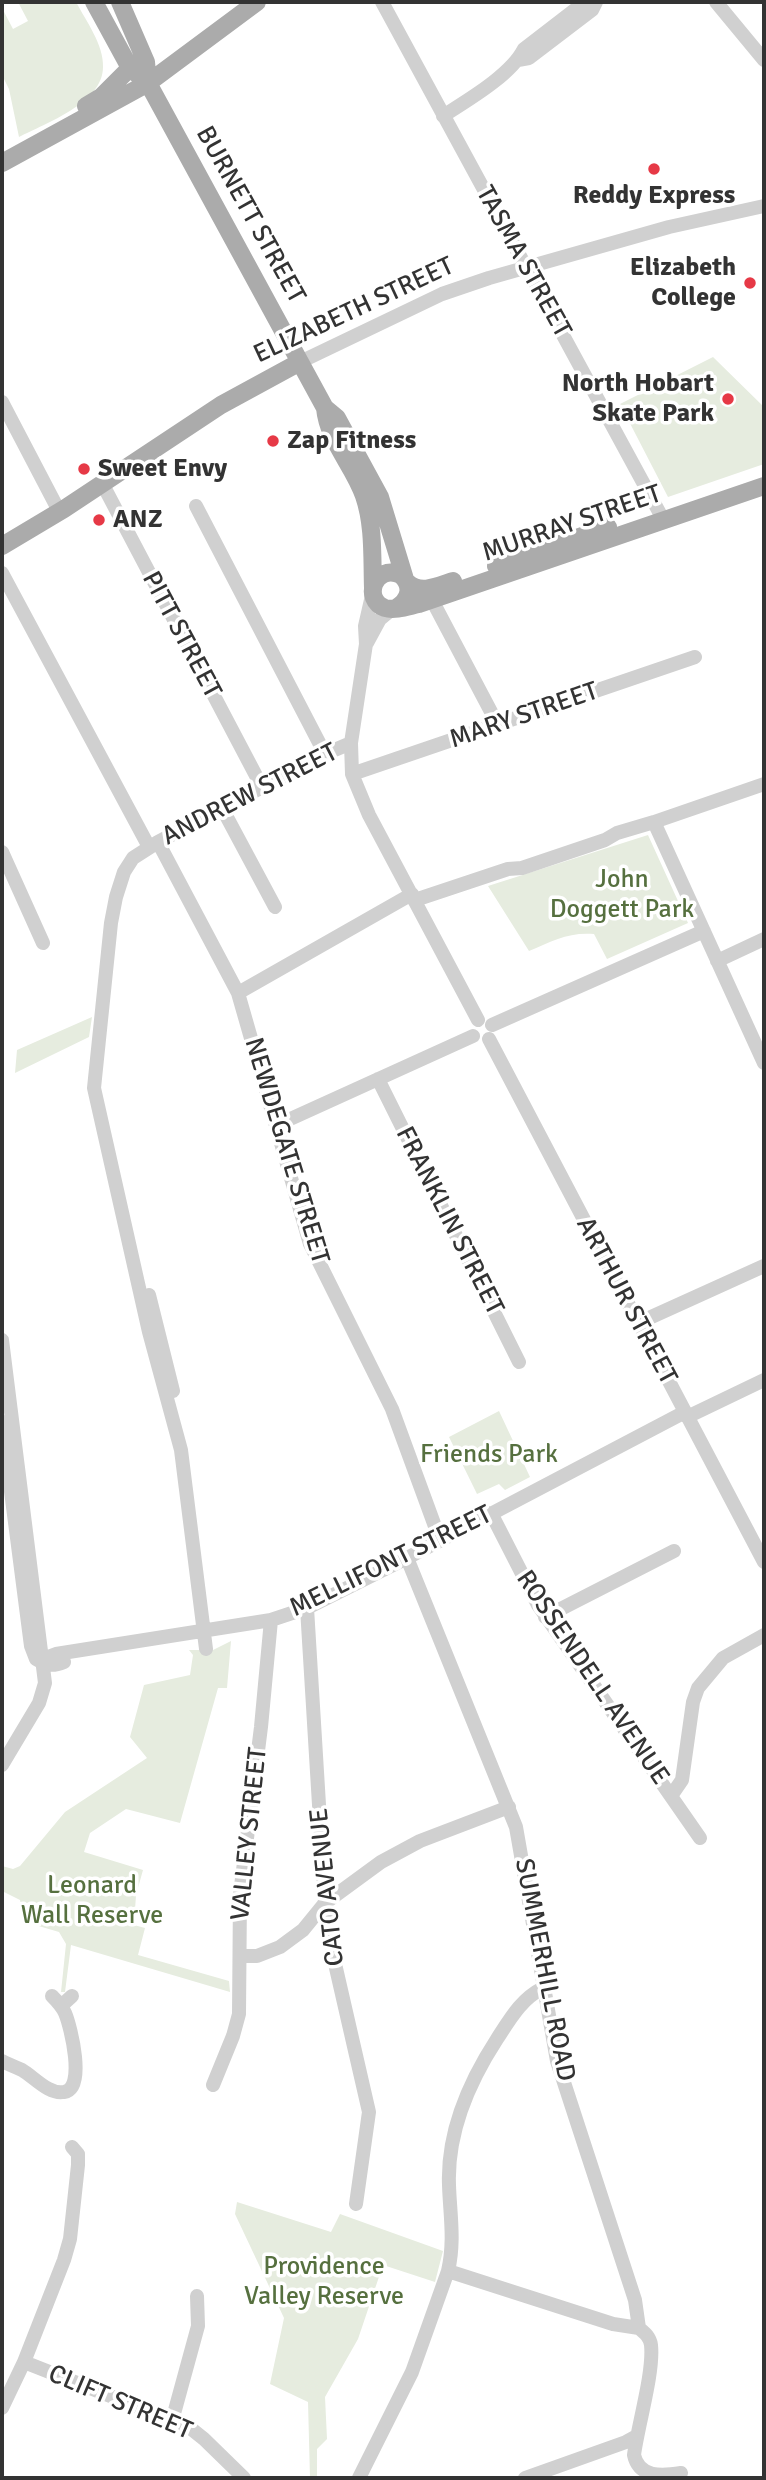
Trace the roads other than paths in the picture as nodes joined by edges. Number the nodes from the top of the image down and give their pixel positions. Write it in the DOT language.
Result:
graph roads {
  1 [pos="94,2"];
  2 [pos="120,2"];
  3 [pos="257,2"];
  4 [pos="382,2"];
  5 [pos="585,2"];
  6 [pos="596,2"];
  7 [pos="716,2"];
  8 [pos="518,60"];
  9 [pos="764,60"];
  10 [pos="130,68"];
  11 [pos="148,83"];
  12 [pos="443,116"];
  13 [pos="50,138"];
  14 [pos="2,163"];
  15 [pos="764,206"];
  16 [pos="525,266"];
  17 [pos="300,362"];
  18 [pos="2,402"];
  19 [pos="325,408"];
  20 [pos="764,475"];
  21 [pos="102,484"];
  22 [pos="764,486"];
  23 [pos="196,506"];
  24 [pos="59,511"];
  25 [pos="661,516"];
  26 [pos="2,546"];
  27 [pos="2,573"];
  28 [pos="406,581"];
  29 [pos="373,589"];
  30 [pos="432,600"];
  31 [pos="394,608"];
  32 [pos="366,644"];
  33 [pos="695,657"];
  34 [pos="498,725"];
  35 [pos="351,743"];
  36 [pos="325,754"];
  37 [pos="352,774"];
  38 [pos="764,784"];
  39 [pos="262,787"];
  40 [pos="222,808"];
  41 [pos="654,822"];
  42 [pos="153,845"];
  43 [pos="2,852"];
  44 [pos="414,897"];
  45 [pos="275,907"];
  46 [pos="704,931"];
  47 [pos="764,939"];
  48 [pos="43,943"];
  49 [pos="717,961"];
  50 [pos="238,993"];
  51 [pos="486,1028"];
  52 [pos="764,1063"];
  53 [pos="378,1079"];
  54 [pos="277,1125"];
  55 [pos="764,1266"];
  56 [pos="638,1323"];
  57 [pos="2,1340"];
  58 [pos="519,1362"];
  59 [pos="764,1381"];
  60 [pos="686,1415"];
  61 [pos="2,1422"];
  62 [pos="491,1513"];
  63 [pos="758,1535"];
  64 [pos="440,1540"];
  65 [pos="674,1551"];
  66 [pos="407,1558"];
  67 [pos="764,1562"];
  68 [pos="307,1608"];
  69 [pos="545,1617"];
  70 [pos="271,1620"];
  71 [pos="204,1630"];
  72 [pos="764,1635"];
  73 [pos="206,1649"];
  74 [pos="78,1652"];
  75 [pos="64,1662"];
  76 [pos="43,1663"];
  77 [pos="44,1692"];
  78 [pos="2,1765"];
  79 [pos="671,1796"];
  80 [pos="509,1807"];
  81 [pos="700,1838"];
  82 [pos="325,1903"];
  83 [pos="241,1956"];
  84 [pos="543,1988"];
  85 [pos="62,1999"];
  86 [pos="2,2062"];
  87 [pos="213,2085"];
  88 [pos="72,2147"];
  89 [pos="356,2204"];
  90 [pos="448,2271"];
  91 [pos="197,2296"];
  92 [pos="639,2328"];
  93 [pos="24,2362"];
  94 [pos="2,2408"];
  95 [pos="172,2421"];
  96 [pos="636,2436"];
  97 [pos="681,2473"];
  98 [pos="243,2478"];
  99 [pos="359,2478"];
  100 [pos="525,2478"];
  1 -- 10 [label="main road, BURNETT STREET"];
  2 -- 11 [label="main road, BURNETT STREET"];
  3 -- 11 [label="main road"];
  4 -- 12 [label="street, TASMA STREET"];
  5 -- 8 [label="street"];
  6 -- 8 [label="street"];
  7 -- 9 [label="street"];
  8 -- 12 [label="street"];
  10 -- 11 [label="main road, BURNETT STREET"];
  10 -- 13 [label="main road"];
  11 -- 13 [label="main road"];
  11 -- 17 [label="main road, BURNETT STREET"];
  12 -- 16 [label="street, TASMA STREET"];
  13 -- 14 [label="main road"];
  15 -- 16 [label="street, ELIZABETH STREET"];
  16 -- 17 [label="street, ELIZABETH STREET"];
  16 -- 25 [label="street, TASMA STREET"];
  17 -- 19 [label="main road, BURNETT STREET"];
  17 -- 21 [label="main road, ELIZABETH STREET"];
  18 -- 24 [label="street"];
  19 -- 28 [label="main road, BURNETT STREET"];
  19 -- 29 [label="main road, BURNETT STREET"];
  20 -- 25 [label="main road, MURRAY STREET"];
  21 -- 24 [label="main road, ELIZABETH STREET"];
  21 -- 39 [label="street, PITT STREET"];
  22 -- 25 [label="main road, MURRAY STREET"];
  23 -- 36 [label="street"];
  24 -- 26 [label="main road, ELIZABETH STREET"];
  25 -- 28 [label="main road, MURRAY STREET"];
  25 -- 30 [label="main road, MURRAY STREET"];
  27 -- 42 [label="street, NEWDEGATE STREET"];
  28 -- 29 [label="main road"];
  28 -- 31 [label="main road"];
  29 -- 31 [label="main road"];
  29 -- 32 [label="street, ARTHUR STREET"];
  30 -- 31 [label="main road, MURRAY STREET"];
  30 -- 34 [label="street"];
  31 -- 32 [label="street, ARTHUR STREET"];
  32 -- 35 [label="street, ARTHUR STREET"];
  33 -- 34 [label="street, MARY STREET"];
  34 -- 37 [label="street, MARY STREET"];
  35 -- 36 [label="street, ANDREW STREET"];
  35 -- 37 [label="street, ARTHUR STREET"];
  36 -- 39 [label="street, ANDREW STREET"];
  37 -- 44 [label="street, ARTHUR STREET"];
  38 -- 41 [label="street"];
  39 -- 40 [label="street, ANDREW STREET"];
  40 -- 42 [label="street, ANDREW STREET"];
  40 -- 45 [label="street"];
  41 -- 44 [label="street"];
  41 -- 46 [label="street"];
  42 -- 50 [label="street, NEWDEGATE STREET"];
  42 -- 71 [label="street, ANDREW STREET"];
  43 -- 48 [label="street"];
  44 -- 50 [label="street"];
  44 -- 51 [label="street, ARTHUR STREET"];
  46 -- 49 [label="street"];
  46 -- 51 [label="street"];
  47 -- 49 [label="street"];
  49 -- 52 [label="street"];
  50 -- 54 [label="street, NEWDEGATE STREET"];
  51 -- 53 [label="street"];
  51 -- 56 [label="street, ARTHUR STREET"];
  53 -- 54 [label="street"];
  53 -- 58 [label="street, FRANKLIN STREET"];
  54 -- 64 [label="street, NEWDEGATE STREET"];
  55 -- 56 [label="street"];
  56 -- 60 [label="street, ARTHUR STREET"];
  57 -- 76 [label="street"];
  59 -- 60 [label="street, MELLIFONT STREET"];
  60 -- 62 [label="street, MELLIFONT STREET"];
  60 -- 63 [label="street, ARTHUR STREET"];
  61 -- 76 [label="street"];
  62 -- 64 [label="street, MELLIFONT STREET"];
  62 -- 69 [label="street, ROSSENDELL AVENUE"];
  63 -- 67 [label="street, ARTHUR STREET"];
  64 -- 66 [label="street, MELLIFONT STREET"];
  65 -- 69 [label="street"];
  66 -- 68 [label="street, MELLIFONT STREET"];
  66 -- 80 [label="street, SUMMERHILL ROAD"];
  68 -- 70 [label="street, MELLIFONT STREET"];
  68 -- 82 [label="street, CATO AVENUE"];
  69 -- 79 [label="street, ROSSENDELL AVENUE"];
  70 -- 71 [label="street, MELLIFONT STREET"];
  70 -- 83 [label="street, VALLEY STREET"];
  71 -- 73 [label="street, ANDREW STREET"];
  71 -- 74 [label="street, MELLIFONT STREET"];
  72 -- 79 [label="street"];
  74 -- 75 [label="street, MELLIFONT STREET"];
  74 -- 76 [label="street, MELLIFONT STREET"];
  75 -- 76 [label="street"];
  75 -- 77 [label="street, MELLIFONT STREET"];
  76 -- 77 [label="street"];
  77 -- 78 [label="street, MELLIFONT STREET"];
  79 -- 81 [label="street, ROSSENDELL AVENUE"];
  80 -- 82 [label="street"];
  80 -- 84 [label="street, SUMMERHILL ROAD"];
  82 -- 83 [label="street"];
  82 -- 89 [label="street, CATO AVENUE"];
  83 -- 87 [label="street, VALLEY STREET"];
  84 -- 90 [label="street"];
  84 -- 92 [label="street, SUMMERHILL ROAD"];
  85 -- 86 [label="street"];
  88 -- 93 [label="street"];
  90 -- 92 [label="street"];
  90 -- 99 [label="street"];
  91 -- 95 [label="street"];
  92 -- 96 [label="street, SUMMERHILL ROAD"];
  93 -- 94 [label="street"];
  93 -- 95 [label="street, CLIFT STREET"];
  95 -- 98 [label="street, CLIFT STREET"];
  96 -- 97 [label="street, SUMMERHILL ROAD"];
  96 -- 100 [label="street"];
}
